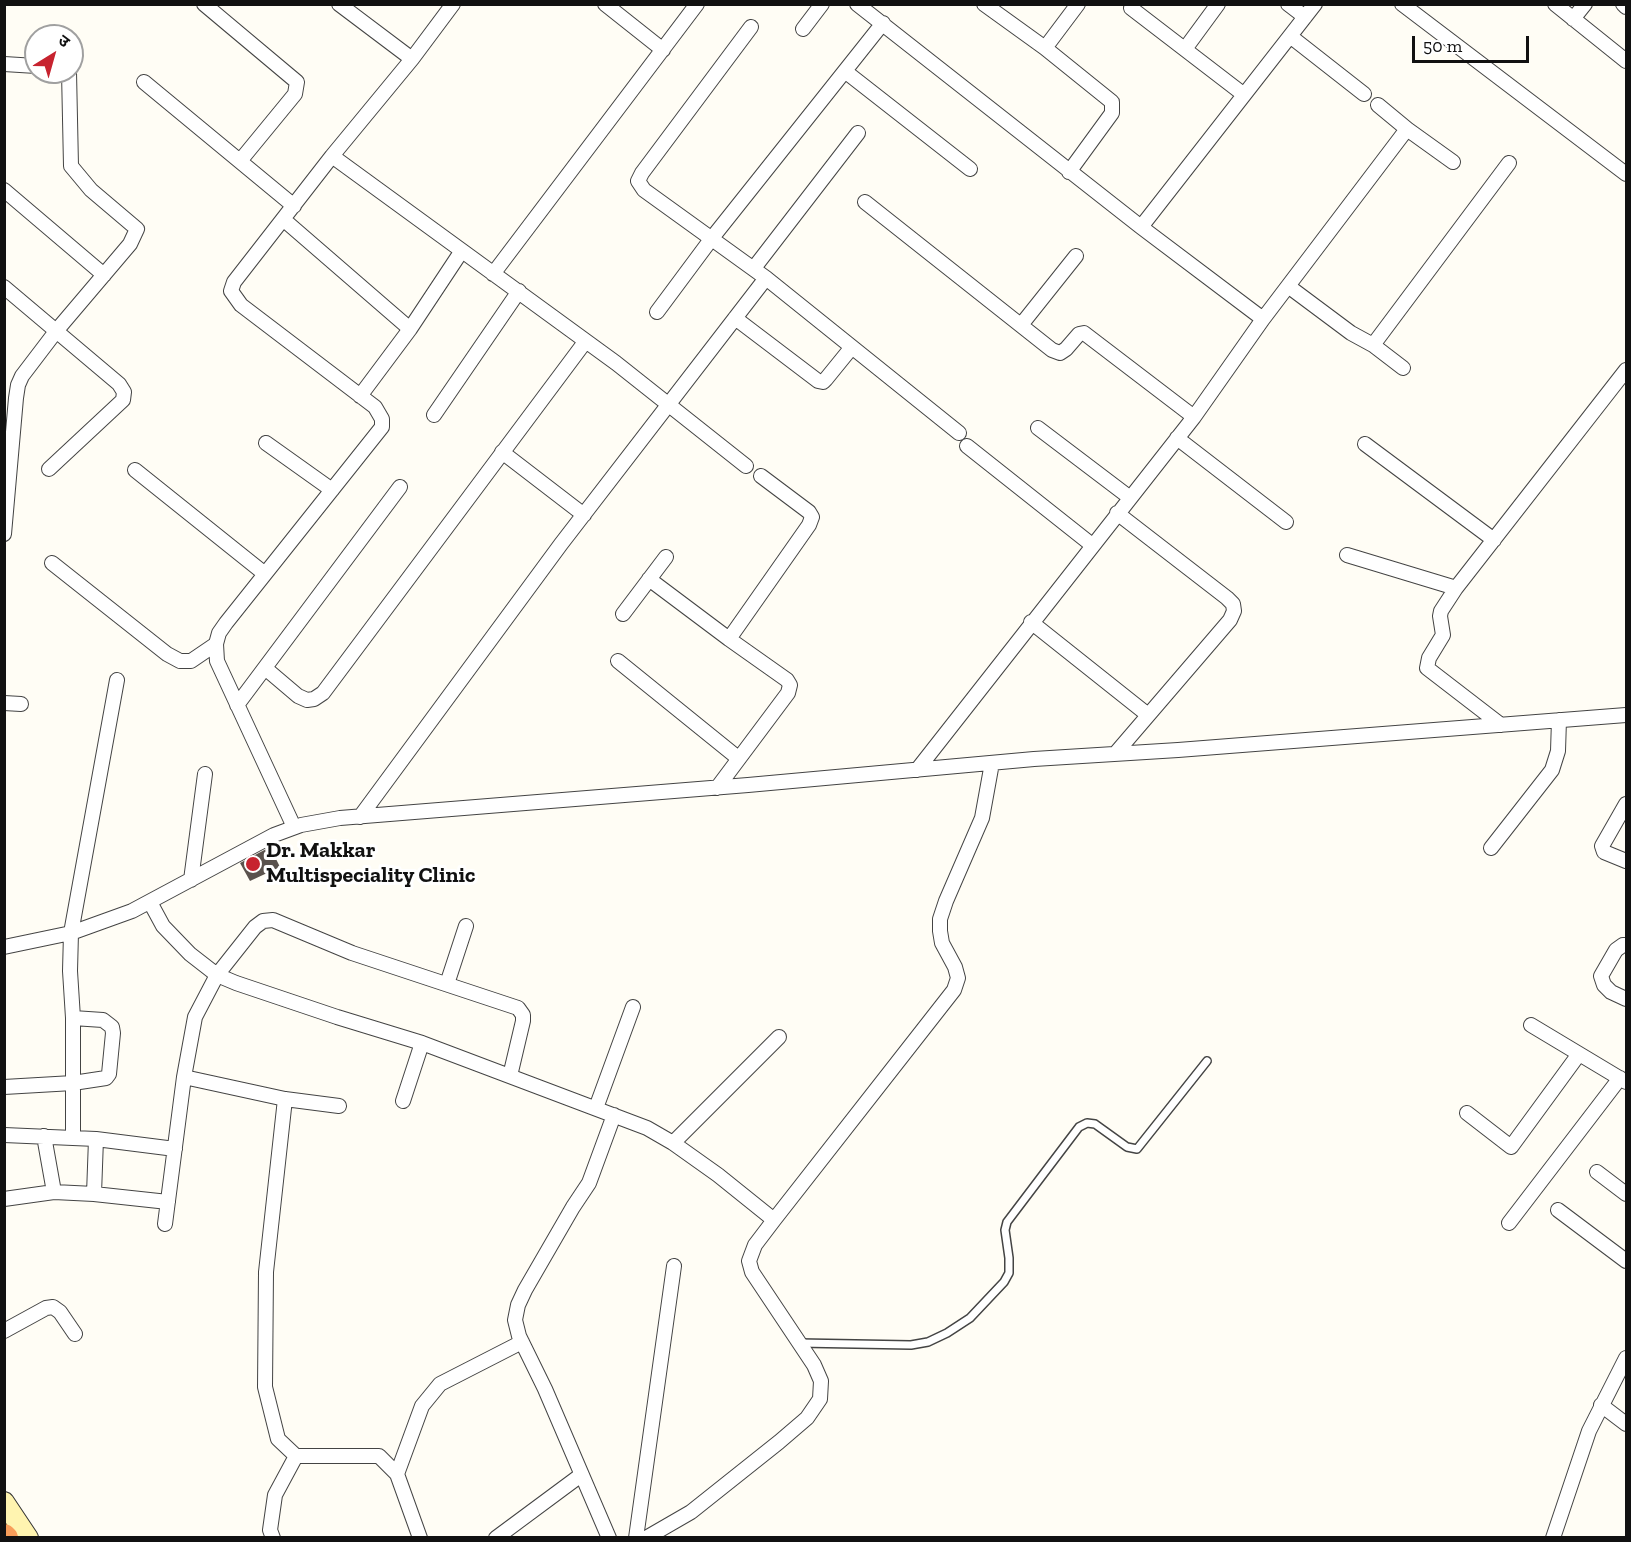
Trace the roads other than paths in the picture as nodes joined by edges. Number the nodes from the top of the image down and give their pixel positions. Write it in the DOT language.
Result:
graph roads {
  1 [pos="204,4"];
  2 [pos="339,4"];
  3 [pos="453,4"];
  4 [pos="605,4"];
  5 [pos="697,4"];
  6 [pos="822,4"];
  7 [pos="857,4"];
  8 [pos="984,4"];
  9 [pos="1078,4"];
  10 [pos="1218,4"];
  11 [pos="1288,4"];
  12 [pos="1315,4"];
  13 [pos="1402,4"];
  14 [pos="1555,4"];
  15 [pos="1585,4"];
  16 [pos="1131,8"];
  17 [pos="1305,17"];
  18 [pos="1573,19"];
  19 [pos="883,23"];
  20 [pos="751,27"];
  21 [pos="803,29"];
  22 [pos="1290,36"];
  23 [pos="1045,48"];
  24 [pos="1185,49"];
  25 [pos="663,50"];
  26 [pos="412,59"];
  27 [pos="1626,61"];
  28 [pos="4,64"];
  29 [pos="24,65"];
  30 [pos="846,72"];
  31 [pos="144,82"];
  32 [pos="69,84"];
  33 [pos="1243,94"];
  34 [pos="1364,94"];
  35 [pos="1378,105"];
  36 [pos="1407,129"];
  37 [pos="858,133"];
  38 [pos="332,156"];
  39 [pos="240,161"];
  40 [pos="1453,162"];
  41 [pos="1509,163"];
  42 [pos="970,169"];
  43 [pos="1069,172"];
  44 [pos="1626,174"];
  45 [pos="4,190"];
  46 [pos="865,202"];
  47 [pos="294,206"];
  48 [pos="283,219"];
  49 [pos="1141,227"];
  50 [pos="712,238"];
  51 [pos="461,252"];
  52 [pos="1076,256"];
  53 [pos="754,268"];
  54 [pos="104,274"];
  55 [pos="494,274"];
  56 [pos="766,278"];
  57 [pos="1288,286"];
  58 [pos="4,287"];
  59 [pos="519,291"];
  60 [pos="657,312"];
  61 [pos="735,318"];
  62 [pos="1263,319"];
  63 [pos="1021,325"];
  64 [pos="410,329"];
  65 [pos="57,330"];
  66 [pos="585,342"];
  67 [pos="1373,345"];
  68 [pos="852,347"];
  69 [pos="1403,368"];
  70 [pos="1626,370"];
  71 [pos="360,396"];
  72 [pos="669,405"];
  73 [pos="434,415"];
  74 [pos="1194,417"];
  75 [pos="1038,428"];
  76 [pos="958,433"];
  77 [pos="1177,438"];
  78 [pos="266,443"];
  79 [pos="1365,444"];
  80 [pos="967,446"];
  81 [pos="502,452"];
  82 [pos="746,466"];
  83 [pos="49,469"];
  84 [pos="135,470"];
  85 [pos="761,476"];
  86 [pos="400,487"];
  87 [pos="332,490"];
  88 [pos="1129,497"];
  89 [pos="1117,513"];
  90 [pos="584,515"];
  91 [pos="1286,522"];
  92 [pos="4,534"];
  93 [pos="1494,540"];
  94 [pos="1092,545"];
  95 [pos="1347,555"];
  96 [pos="666,557"];
  97 [pos="52,563"];
  98 [pos="265,574"];
  99 [pos="649,579"];
  100 [pos="1456,588"];
  101 [pos="623,614"];
  102 [pos="1031,622"];
  103 [pos="729,639"];
  104 [pos="216,644"];
  105 [pos="618,660"];
  106 [pos="265,668"];
  107 [pos="117,680"];
  108 [pos="4,703"];
  109 [pos="21,704"];
  110 [pos="237,705"];
  111 [pos="1148,715"];
  112 [pos="1626,715"];
  113 [pos="1559,720"];
  114 [pos="1502,725"];
  115 [pos="1115,754"];
  116 [pos="738,758"];
  117 [pos="992,763"];
  118 [pos="917,770"];
  119 [pos="205,774"];
  120 [pos="717,788"];
  121 [pos="1626,804"];
  122 [pos="360,817"];
  123 [pos="294,827"];
  124 [pos="1491,848"];
  125 [pos="1626,861"];
  126 [pos="191,880"];
  127 [pos="150,902"];
  128 [pos="466,926"];
  129 [pos="71,933"];
  130 [pos="1626,945"];
  131 [pos="4,947"];
  132 [pos="217,975"];
  133 [pos="447,984"];
  134 [pos="1626,999"];
  135 [pos="633,1007"];
  136 [pos="73,1018"];
  137 [pos="1532,1025"];
  138 [pos="779,1037"];
  139 [pos="422,1043"];
  140 [pos="1579,1054"];
  141 [pos="1207,1061"];
  142 [pos="510,1076"];
  143 [pos="184,1077"];
  144 [pos="1623,1080"];
  145 [pos="73,1083"];
  146 [pos="4,1087"];
  147 [pos="285,1099"];
  148 [pos="403,1101"];
  149 [pos="339,1106"];
  150 [pos="596,1108"];
  151 [pos="1467,1113"];
  152 [pos="614,1115"];
  153 [pos="4,1135"];
  154 [pos="44,1136"];
  155 [pos="73,1138"];
  156 [pos="96,1139"];
  157 [pos="673,1143"];
  158 [pos="175,1149"];
  159 [pos="1597,1172"];
  160 [pos="54,1192"];
  161 [pos="94,1194"];
  162 [pos="1626,1194"];
  163 [pos="4,1199"];
  164 [pos="168,1202"];
  165 [pos="1558,1210"];
  166 [pos="774,1220"];
  167 [pos="1509,1223"];
  168 [pos="165,1224"];
  169 [pos="1626,1261"];
  170 [pos="674,1266"];
  171 [pos="4,1331"];
  172 [pos="75,1334"];
  173 [pos="522,1342"];
  174 [pos="799,1343"];
  175 [pos="1626,1358"];
  176 [pos="1601,1405"];
  177 [pos="1626,1424"];
  178 [pos="296,1456"];
  179 [pos="398,1474"];
  180 [pos="581,1474"];
  181 [pos="4,1502"];
  182 [pos="28,1538"];
  183 [pos="273,1538"];
  184 [pos="420,1538"];
  185 [pos="496,1538"];
  186 [pos="609,1538"];
  187 [pos="636,1538"];
  188 [pos="646,1538"];
  189 [pos="1553,1538"];
  1 -- 39 [label="street"];
  2 -- 26 [label="street"];
  3 -- 26 [label="street"];
  4 -- 25 [label="street"];
  5 -- 25 [label="street"];
  6 -- 21 [label="street"];
  7 -- 19 [label="street"];
  8 -- 23 [label="street"];
  9 -- 23 [label="street"];
  10 -- 24 [label="street"];
  11 -- 17 [label="street"];
  12 -- 17 [label="street"];
  13 -- 44 [label="street"];
  14 -- 18 [label="street"];
  15 -- 18 [label="street"];
  16 -- 24 [label="street"];
  17 -- 22 [label="street"];
  18 -- 27 [label="street"];
  19 -- 30 [label="street"];
  19 -- 43 [label="street"];
  20 -- 50 [label="street"];
  22 -- 33 [label="street"];
  22 -- 34 [label="street"];
  23 -- 43 [label="street"];
  24 -- 33 [label="street"];
  25 -- 55 [label="street"];
  26 -- 38 [label="street"];
  28 -- 29 [label="street"];
  30 -- 42 [label="street"];
  30 -- 50 [label="street"];
  31 -- 39 [label="street"];
  32 -- 54 [label="street"];
  33 -- 49 [label="street"];
  35 -- 36 [label="street"];
  36 -- 40 [label="street"];
  36 -- 57 [label="street"];
  37 -- 53 [label="street"];
  38 -- 47 [label="street"];
  38 -- 51 [label="street"];
  39 -- 47 [label="street"];
  41 -- 67 [label="street"];
  43 -- 49 [label="street"];
  45 -- 54 [label="street"];
  46 -- 63 [label="street"];
  47 -- 48 [label="street"];
  48 -- 64 [label="street"];
  48 -- 71 [label="street"];
  49 -- 62 [label="street"];
  50 -- 53 [label="street"];
  50 -- 60 [label="street"];
  51 -- 55 [label="street"];
  51 -- 64 [label="street"];
  52 -- 63 [label="street"];
  53 -- 56 [label="street"];
  54 -- 65 [label="street"];
  55 -- 59 [label="street"];
  56 -- 61 [label="street"];
  56 -- 68 [label="street"];
  57 -- 62 [label="street"];
  57 -- 67 [label="street"];
  58 -- 65 [label="street"];
  59 -- 66 [label="street"];
  59 -- 73 [label="street"];
  61 -- 68 [label="street"];
  61 -- 72 [label="street"];
  62 -- 74 [label="street"];
  63 -- 74 [label="street"];
  64 -- 71 [label="street"];
  65 -- 83 [label="street"];
  65 -- 92 [label="street"];
  66 -- 72 [label="street"];
  66 -- 81 [label="street"];
  67 -- 69 [label="street"];
  68 -- 76 [label="street"];
  70 -- 93 [label="street"];
  71 -- 87 [label="street"];
  72 -- 82 [label="street"];
  72 -- 90 [label="street"];
  74 -- 77 [label="street"];
  75 -- 88 [label="street"];
  77 -- 88 [label="street"];
  77 -- 91 [label="street"];
  78 -- 87 [label="street"];
  79 -- 93 [label="street"];
  80 -- 94 [label="street"];
  81 -- 90 [label="street"];
  81 -- 106 [label="street"];
  84 -- 98 [label="street"];
  85 -- 103 [label="street"];
  86 -- 106 [label="street"];
  87 -- 98 [label="street"];
  88 -- 89 [label="street"];
  89 -- 94 [label="street"];
  89 -- 111 [label="street"];
  90 -- 122 [label="street"];
  93 -- 100 [label="street"];
  94 -- 102 [label="street"];
  95 -- 100 [label="street"];
  96 -- 99 [label="street"];
  97 -- 104 [label="street"];
  98 -- 104 [label="street"];
  99 -- 101 [label="street"];
  99 -- 103 [label="street"];
  100 -- 114 [label="street"];
  102 -- 111 [label="street"];
  102 -- 118 [label="street"];
  103 -- 116 [label="street"];
  104 -- 110 [label="street"];
  105 -- 116 [label="street"];
  106 -- 110 [label="street"];
  107 -- 129 [label="street"];
  108 -- 109 [label="street"];
  110 -- 123 [label="street"];
  111 -- 115 [label="street"];
  112 -- 113 [label="street"];
  113 -- 114 [label="street"];
  113 -- 124 [label="street"];
  114 -- 115 [label="street"];
  115 -- 117 [label="street"];
  116 -- 120 [label="street"];
  117 -- 118 [label="street"];
  117 -- 166 [label="street"];
  118 -- 120 [label="street"];
  119 -- 126 [label="street"];
  120 -- 122 [label="street"];
  121 -- 125 [label="street"];
  122 -- 123 [label="street"];
  123 -- 126 [label="street"];
  126 -- 127 [label="street"];
  127 -- 129 [label="street"];
  127 -- 132 [label="street"];
  128 -- 133 [label="street"];
  129 -- 131 [label="street"];
  129 -- 136 [label="street"];
  130 -- 134 [label="street"];
  132 -- 133 [label="street"];
  132 -- 139 [label="street"];
  132 -- 143 [label="street"];
  133 -- 142 [label="street"];
  135 -- 150 [label="street"];
  136 -- 145 [label="street"];
  136 -- 145 [label="street"];
  137 -- 140 [label="street"];
  138 -- 157 [label="street"];
  139 -- 142 [label="street"];
  139 -- 148 [label="street"];
  140 -- 144 [label="street"];
  140 -- 151 [label="street"];
  141 -- 174 [label="lane"];
  142 -- 150 [label="street"];
  143 -- 147 [label="street"];
  143 -- 158 [label="street"];
  144 -- 167 [label="street"];
  145 -- 146 [label="street"];
  145 -- 155 [label="street"];
  147 -- 149 [label="street"];
  147 -- 178 [label="street"];
  150 -- 152 [label="street"];
  152 -- 157 [label="street"];
  152 -- 173 [label="street"];
  153 -- 154 [label="street"];
  154 -- 155 [label="street"];
  154 -- 160 [label="street"];
  155 -- 156 [label="street"];
  156 -- 158 [label="street"];
  156 -- 161 [label="street"];
  157 -- 166 [label="street"];
  158 -- 164 [label="street"];
  159 -- 162 [label="street"];
  160 -- 161 [label="street"];
  160 -- 163 [label="street"];
  161 -- 164 [label="street"];
  164 -- 168 [label="street"];
  165 -- 169 [label="street"];
  166 -- 174 [label="street"];
  170 -- 187 [label="street"];
  171 -- 172 [label="street"];
  173 -- 179 [label="street"];
  173 -- 180 [label="street"];
  174 -- 188 [label="street"];
  175 -- 176 [label="street"];
  176 -- 177 [label="street"];
  176 -- 189 [label="street"];
  178 -- 179 [label="street"];
  178 -- 183 [label="street"];
  179 -- 184 [label="street"];
  180 -- 185 [label="street"];
  180 -- 186 [label="street"];
  181 -- 182 [label="main road"];
}
